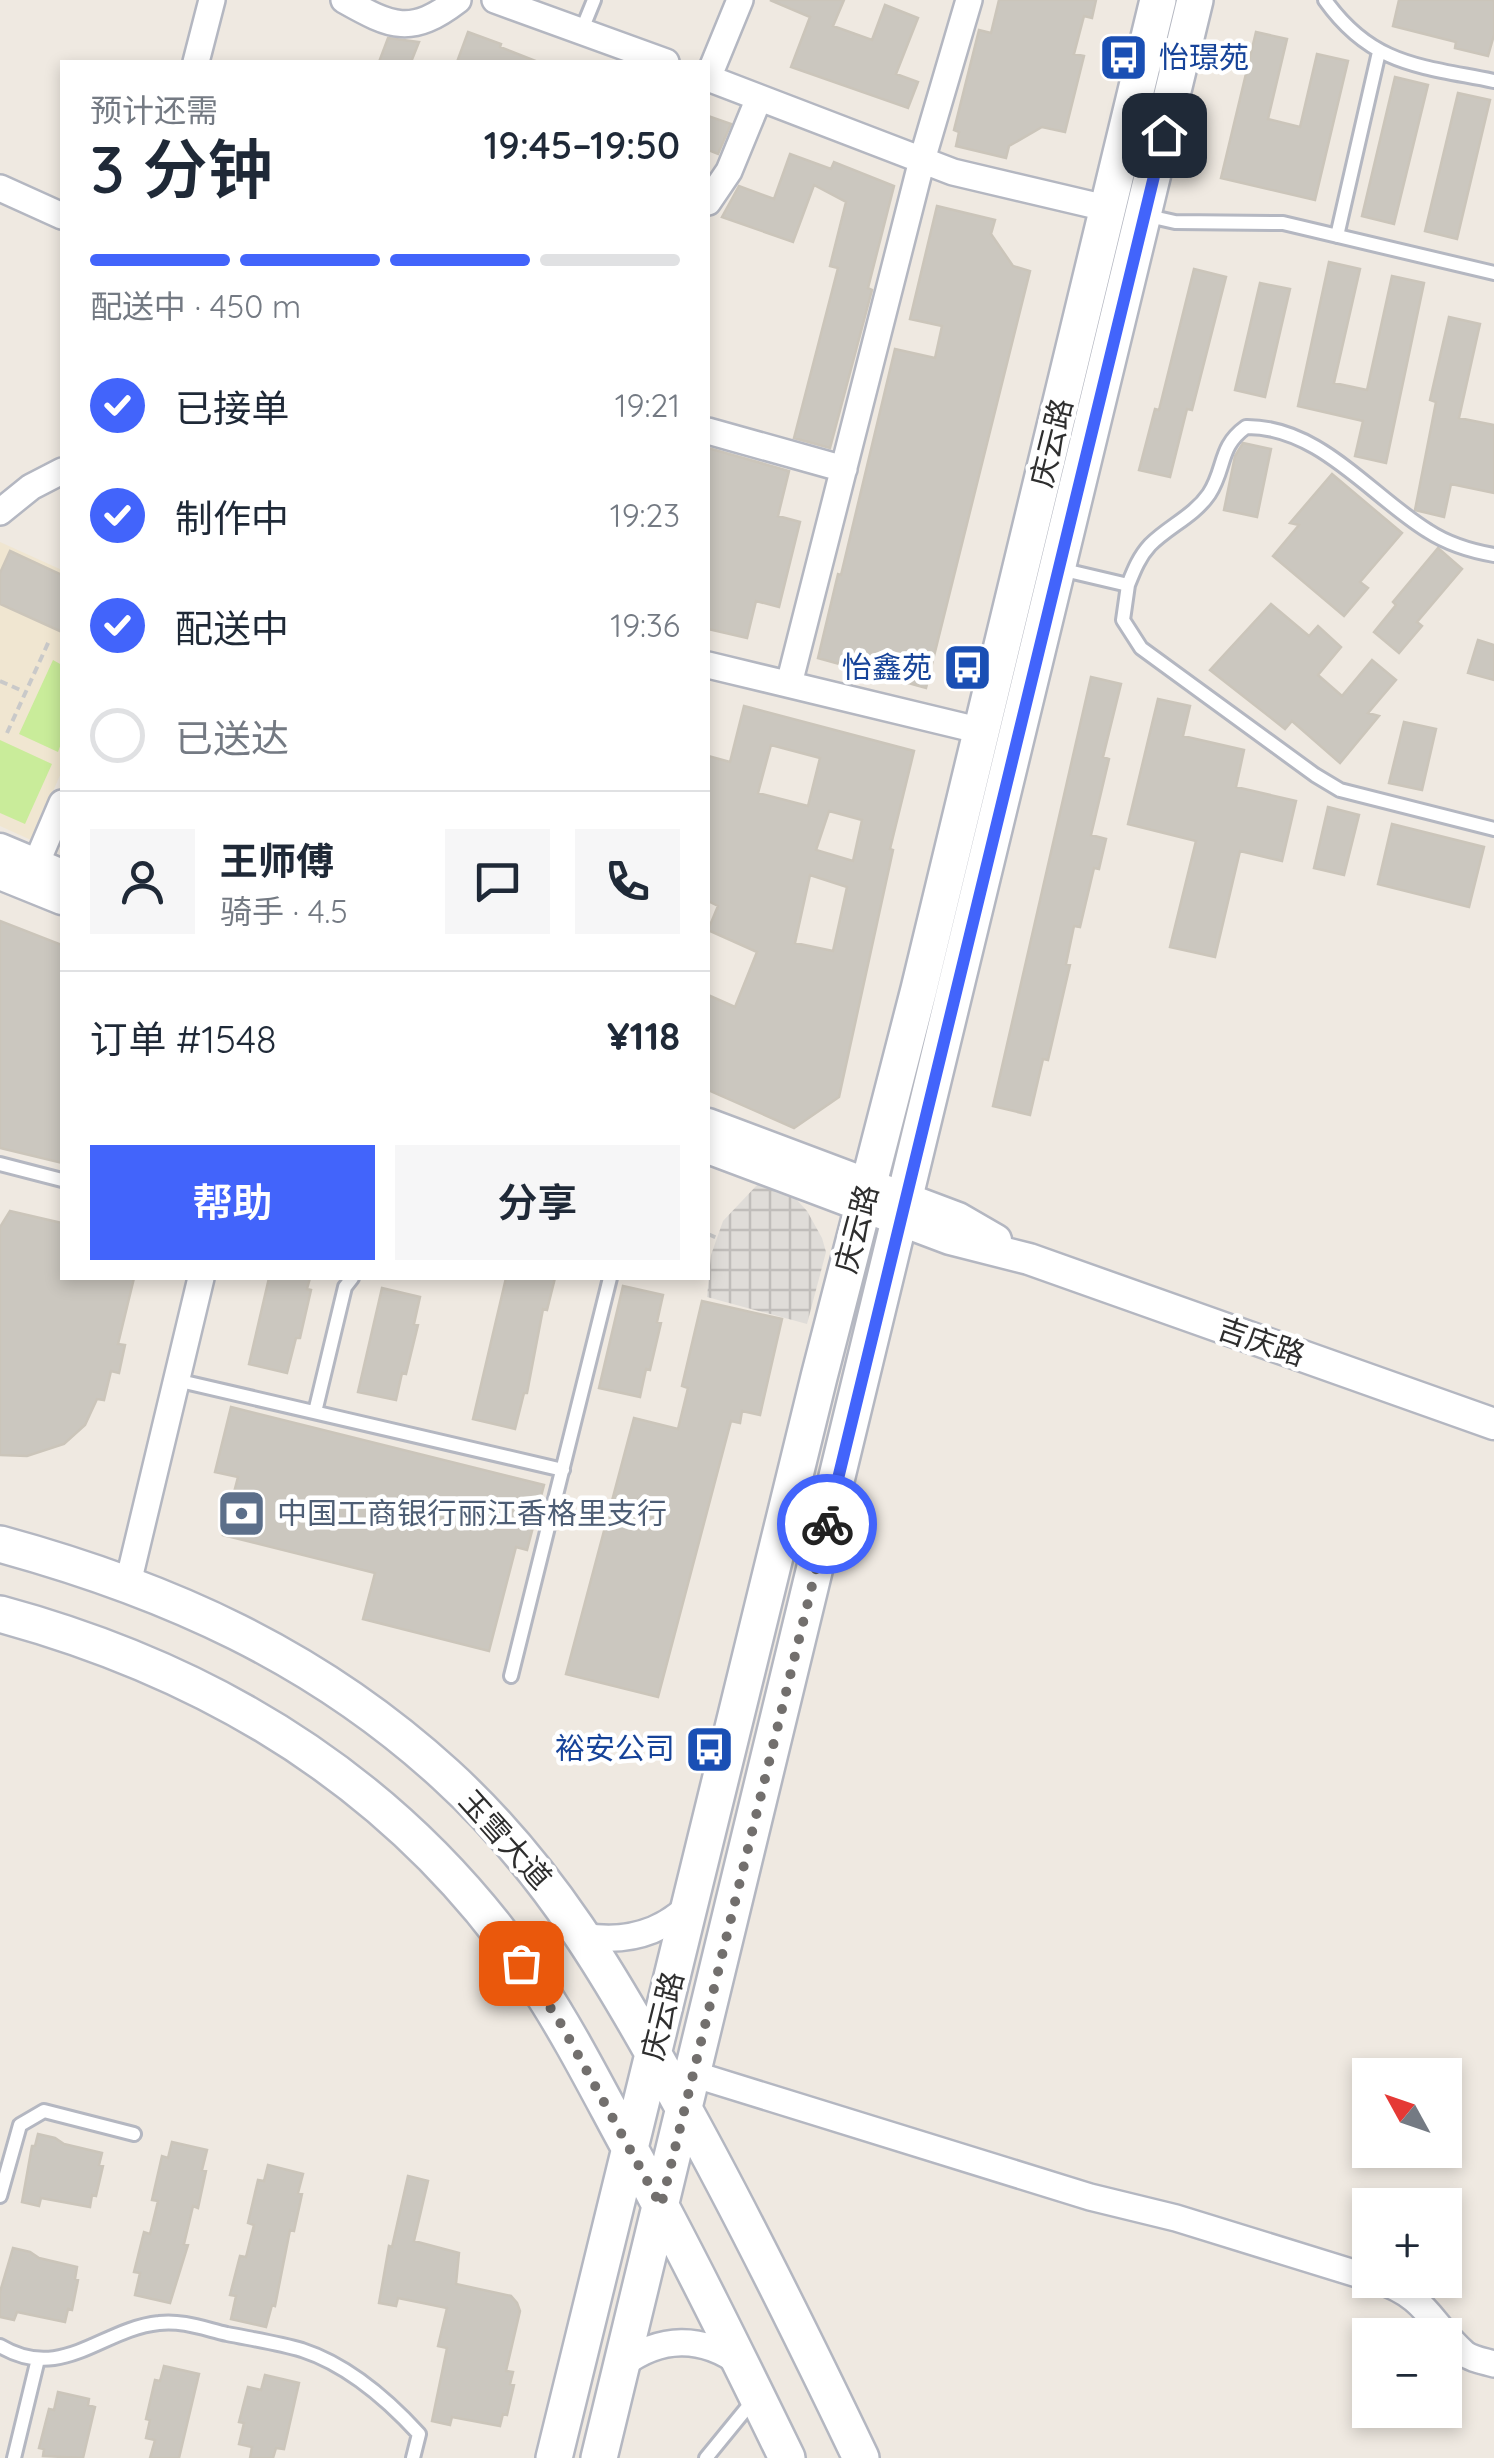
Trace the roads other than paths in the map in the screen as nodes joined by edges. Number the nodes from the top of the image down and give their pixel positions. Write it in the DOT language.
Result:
graph roads {
  1 [pos="212,0"];
  2 [pos="344,0"];
  3 [pos="458,0"];
  4 [pos="495,0"];
  5 [pos="594,0"];
  6 [pos="740,0"];
  7 [pos="969,0"];
  8 [pos="1158,0"];
  9 [pos="1195,0"];
  10 [pos="1325,0"];
  11 [pos="581,32"];
  12 [pos="1379,52"];
  13 [pos="197,60"];
  14 [pos="660,60"];
  15 [pos="710,73"];
  16 [pos="710,79"];
  17 [pos="1494,80"];
  18 [pos="759,98"];
  19 [pos="922,160"];
  20 [pos="0,188"];
  21 [pos="710,199"];
  22 [pos="1127,212"];
  23 [pos="60,215"];
  24 [pos="1337,236"];
  25 [pos="1494,273"];
  26 [pos="710,432"];
  27 [pos="844,469"];
  28 [pos="60,472"];
  29 [pos="0,512"];
  30 [pos="1494,555"];
  31 [pos="1058,568"];
  32 [pos="1128,586"];
  33 [pos="710,665"];
  34 [pos="789,684"];
  35 [pos="982,731"];
  36 [pos="60,813"];
  37 [pos="1494,829"];
  38 [pos="0,849"];
  39 [pos="49,869"];
  40 [pos="0,874"];
  41 [pos="60,898"];
  42 [pos="710,1125"];
  43 [pos="710,1149"];
  44 [pos="0,1164"];
  45 [pos="60,1179"];
  46 [pos="866,1196"];
  47 [pos="903,1209"];
  48 [pos="201,1280"];
  49 [pos="350,1280"];
  50 [pos="610,1280"];
  51 [pos="176,1380"];
  52 [pos="315,1412"];
  53 [pos="1494,1424"];
  54 [pos="562,1470"];
  55 [pos="0,1544"];
  56 [pos="128,1583"];
  57 [pos="0,1614"];
  58 [pos="511,1676"];
  59 [pos="690,1905"];
  60 [pos="584,1936"];
  61 [pos="654,2053"];
  62 [pos="693,2074"];
  63 [pos="684,2109"];
  64 [pos="134,2134"];
  65 [pos="630,2149"];
  66 [pos="0,2196"];
  67 [pos="661,2206"];
  68 [pos="1352,2272"];
  69 [pos="1413,2298"];
  70 [pos="0,2346"];
  71 [pos="38,2359"];
  72 [pos="1494,2364"];
  73 [pos="622,2365"];
  74 [pos="749,2380"];
  75 [pos="709,2457"];
  76 [pos="14,2458"];
  77 [pos="412,2458"];
  78 [pos="554,2458"];
  79 [pos="599,2458"];
  80 [pos="786,2458"];
  81 [pos="861,2458"];
  1 -- 13 [label="street"];
  2 -- 3 [label="street"];
  4 -- 11 [label="street"];
  5 -- 11 [label="lane"];
  6 -- 15 [label="street"];
  7 -- 19 [label="street"];
  8 -- 22 [label="main road, 庆云路"];
  9 -- 22 [label="main road, 庆云路"];
  10 -- 12 [label="lane"];
  11 -- 14 [label="street"];
  12 -- 17 [label="lane"];
  12 -- 24 [label="lane"];
  16 -- 18 [label="street"];
  18 -- 19 [label="street"];
  18 -- 21 [label="street"];
  19 -- 22 [label="street"];
  19 -- 27 [label="street"];
  20 -- 23 [label="street"];
  22 -- 24 [label="lane"];
  22 -- 31 [label="main road, 庆云路"];
  22 -- 35 [label="main road, 庆云路"];
  24 -- 25 [label="lane"];
  26 -- 27 [label="street"];
  27 -- 34 [label="street"];
  28 -- 29 [label="street"];
  30 -- 32 [label="lane"];
  31 -- 32 [label="lane"];
  31 -- 47 [label="main road, 庆云路"];
  32 -- 37 [label="lane"];
  33 -- 34 [label="street"];
  34 -- 35 [label="street"];
  35 -- 46 [label="main road, 庆云路"];
  36 -- 39 [label="street"];
  38 -- 39 [label="street"];
  40 -- 41 [label="street"];
  42 -- 46 [label="street, 吉庆路"];
  43 -- 46 [label="street, 吉庆路"];
  44 -- 45 [label="lane"];
  46 -- 47 [label="street, 吉庆路"];
  46 -- 59 [label="main road, 庆云路"];
  47 -- 53 [label="street, 吉庆路"];
  47 -- 62 [label="main road, 庆云路"];
  48 -- 51 [label="street"];
  49 -- 52 [label="lane"];
  50 -- 54 [label="lane"];
  51 -- 52 [label="lane"];
  51 -- 56 [label="street"];
  52 -- 54 [label="lane"];
  54 -- 58 [label="lane"];
  55 -- 56 [label="main road, 玉雪大道"];
  56 -- 60 [label="main road, 玉雪大道"];
  57 -- 65 [label="main road"];
  59 -- 60 [label="street"];
  59 -- 61 [label="main road, 庆云路"];
  60 -- 61 [label="main road, 玉雪大道"];
  61 -- 63 [label="main road, 玉雪大道"];
  61 -- 65 [label="main road, 庆云路"];
  62 -- 63 [label="main road, 庆云路"];
  62 -- 68 [label="street"];
  63 -- 67 [label="main road, 庆云路"];
  63 -- 81 [label="main road, 玉雪大道"];
  64 -- 66 [label="lane"];
  65 -- 67 [label="main road"];
  65 -- 78 [label="main road, 庆云路"];
  67 -- 73 [label="main road, 庆云路"];
  67 -- 74 [label="main road"];
  69 -- 72 [label="street"];
  70 -- 71 [label="lane"];
  71 -- 76 [label="lane"];
  71 -- 77 [label="lane"];
  73 -- 74 [label="street"];
  73 -- 79 [label="main road, 庆云路"];
  74 -- 75 [label="lane"];
  74 -- 80 [label="main road"];
}
